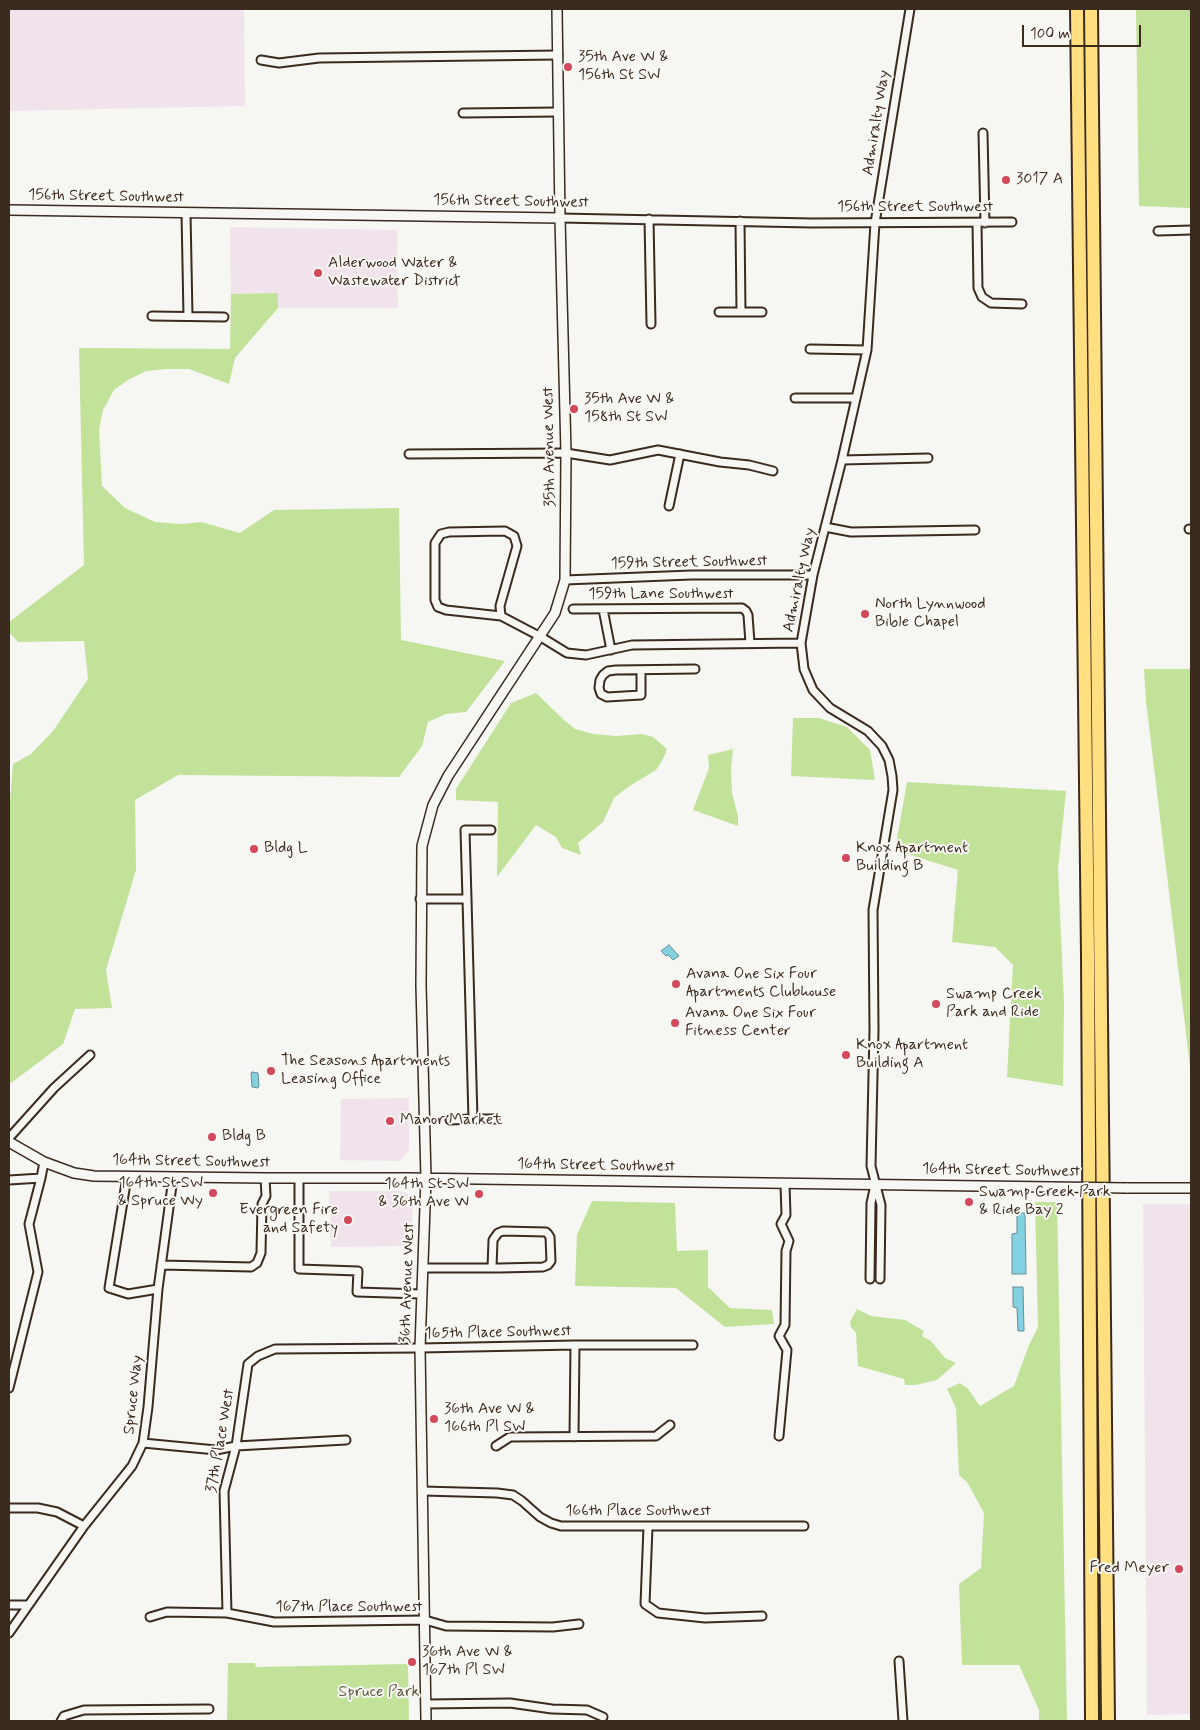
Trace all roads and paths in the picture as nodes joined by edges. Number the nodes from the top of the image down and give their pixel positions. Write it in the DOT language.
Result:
graph roads {
  1 [pos="557,9"];
  2 [pos="910,9"];
  3 [pos="1076,9"];
  4 [pos="1091,9"];
  5 [pos="558,55"];
  6 [pos="261,60"];
  7 [pos="558,112"];
  8 [pos="463,113"];
  9 [pos="983,133"];
  10 [pos="9,210"];
  11 [pos="186,213"];
  12 [pos="560,218"];
  13 [pos="649,219"];
  14 [pos="740,221"];
  15 [pos="1012,222"];
  16 [pos="875,223"];
  17 [pos="977,223"];
  18 [pos="985,223"];
  19 [pos="1191,230"];
  20 [pos="1158,231"];
  21 [pos="1022,304"];
  22 [pos="719,312"];
  23 [pos="741,312"];
  24 [pos="762,312"];
  25 [pos="152,316"];
  26 [pos="188,316"];
  27 [pos="224,317"];
  28 [pos="651,324"];
  29 [pos="810,349"];
  30 [pos="867,350"];
  31 [pos="795,398"];
  32 [pos="856,398"];
  33 [pos="566,453"];
  34 [pos="409,454"];
  35 [pos="680,454"];
  36 [pos="928,458"];
  37 [pos="842,460"];
  38 [pos="774,471"];
  39 [pos="669,506"];
  40 [pos="824,527"];
  41 [pos="976,530"];
  42 [pos="813,575"];
  43 [pos="565,580"];
  44 [pos="573,609"];
  45 [pos="603,609"];
  46 [pos="501,616"];
  47 [pos="541,637"];
  48 [pos="750,643"];
  49 [pos="801,643"];
  50 [pos="611,650"];
  51 [pos="695,669"];
  52 [pos="641,670"];
  53 [pos="491,830"];
  54 [pos="422,846"];
  55 [pos="420,899"];
  56 [pos="467,899"];
  57 [pos="90,1056"];
  58 [pos="473,1119"];
  59 [pos="495,1119"];
  60 [pos="450,1120"];
  61 [pos="9,1140"];
  62 [pos="44,1162"];
  63 [pos="127,1177"];
  64 [pos="41,1178"];
  65 [pos="173,1178"];
  66 [pos="265,1178"];
  67 [pos="299,1178"];
  68 [pos="426,1178"];
  69 [pos="9,1180"];
  70 [pos="785,1184"];
  71 [pos="875,1185"];
  72 [pos="1191,1188"];
  73 [pos="161,1266"];
  74 [pos="423,1268"];
  75 [pos="492,1268"];
  76 [pos="870,1278"];
  77 [pos="880,1278"];
  78 [pos="158,1289"];
  79 [pos="422,1294"];
  80 [pos="576,1345"];
  81 [pos="692,1345"];
  82 [pos="420,1348"];
  83 [pos="248,1364"];
  84 [pos="9,1388"];
  85 [pos="670,1425"];
  86 [pos="779,1436"];
  87 [pos="574,1437"];
  88 [pos="346,1440"];
  89 [pos="143,1443"];
  90 [pos="236,1446"];
  91 [pos="496,1446"];
  92 [pos="422,1491"];
  93 [pos="9,1508"];
  94 [pos="84,1526"];
  95 [pos="804,1526"];
  96 [pos="648,1527"];
  97 [pos="9,1605"];
  98 [pos="27,1605"];
  99 [pos="227,1613"];
  100 [pos="762,1616"];
  101 [pos="150,1617"];
  102 [pos="425,1620"];
  103 [pos="579,1624"];
  104 [pos="9,1633"];
  105 [pos="899,1661"];
  106 [pos="426,1704"];
  107 [pos="209,1709"];
  108 [pos="603,1717"];
  109 [pos="62,1719"];
  110 [pos="426,1721"];
  111 [pos="903,1721"];
  112 [pos="1092,1721"];
  113 [pos="1108,1721"];
  1 -- 5 [label="street, 35th Avenue West"];
  2 -- 16 [label="street, Admiralty Way"];
  3 -- 112 [label="highway"];
  4 -- 113 [label="highway"];
  5 -- 6 [label="street"];
  5 -- 7 [label="street, 35th Avenue West"];
  7 -- 8 [label="street"];
  7 -- 12 [label="street, 35th Avenue West"];
  9 -- 18 [label="street"];
  10 -- 11 [label="street, 156th Street Southwest"];
  11 -- 12 [label="street, 156th Street Southwest"];
  11 -- 26 [label="street"];
  12 -- 13 [label="street, 156th Street Southwest"];
  12 -- 33 [label="street, 35th Avenue West"];
  13 -- 14 [label="street, 156th Street Southwest"];
  13 -- 28 [label="street"];
  14 -- 16 [label="street, 156th Street Southwest"];
  14 -- 23 [label="street"];
  15 -- 18 [label="street, 156th Street Southwest"];
  16 -- 17 [label="street, 156th Street Southwest"];
  16 -- 30 [label="street, Admiralty Way"];
  17 -- 18 [label="street, 156th Street Southwest"];
  17 -- 21 [label="street"];
  19 -- 20 [label="street"];
  22 -- 23 [label="street"];
  23 -- 24 [label="street"];
  25 -- 26 [label="street"];
  26 -- 27 [label="street"];
  29 -- 30 [label="street"];
  30 -- 32 [label="street, Admiralty Way"];
  31 -- 32 [label="street"];
  32 -- 37 [label="street, Admiralty Way"];
  33 -- 34 [label="street"];
  33 -- 35 [label="street"];
  33 -- 43 [label="street, 35th Avenue West"];
  35 -- 38 [label="street"];
  35 -- 39 [label="street"];
  36 -- 37 [label="street"];
  37 -- 40 [label="street, Admiralty Way"];
  40 -- 41 [label="street"];
  40 -- 42 [label="street, Admiralty Way"];
  42 -- 43 [label="street, 159th Street Southwest"];
  42 -- 49 [label="street, Admiralty Way"];
  43 -- 47 [label="street, 35th Avenue West"];
  44 -- 45 [label="street, 159th Lane Southwest"];
  45 -- 48 [label="street, 159th Lane Southwest"];
  45 -- 50 [label="street"];
  46 -- 46 [label="street"];
  46 -- 47 [label="street"];
  47 -- 50 [label="street"];
  47 -- 54 [label="street, 35th Avenue West"];
  48 -- 49 [label="street"];
  48 -- 50 [label="street"];
  49 -- 71 [label="street, Admiralty Way"];
  51 -- 52 [label="street"];
  52 -- 52 [label="street"];
  53 -- 56 [label="street"];
  54 -- 55 [label="street, 36th Avenue West"];
  55 -- 56 [label="street"];
  55 -- 68 [label="street, 36th Avenue West"];
  56 -- 58 [label="street"];
  57 -- 61 [label="street"];
  58 -- 59 [label="street"];
  58 -- 60 [label="street"];
  61 -- 62 [label="street, 164th Street Southwest"];
  62 -- 63 [label="street, 164th Street Southwest"];
  62 -- 64 [label="street"];
  63 -- 65 [label="street, 164th Street Southwest"];
  63 -- 78 [label="street"];
  64 -- 69 [label="street"];
  64 -- 84 [label="street"];
  65 -- 66 [label="street, 164th Street Southwest"];
  65 -- 73 [label="street, Spruce Way"];
  66 -- 67 [label="street, 164th Street Southwest"];
  66 -- 73 [label="street"];
  67 -- 68 [label="street, 164th Street Southwest"];
  67 -- 79 [label="street"];
  68 -- 70 [label="street, 164th Street Southwest"];
  68 -- 74 [label="street, 36th Avenue West"];
  70 -- 71 [label="street, 164th Street Southwest"];
  70 -- 86 [label="street"];
  71 -- 72 [label="street, 164th Street Southwest, bridge"];
  71 -- 76 [label="street"];
  71 -- 77 [label="street"];
  73 -- 78 [label="street, Spruce Way"];
  74 -- 75 [label="street"];
  74 -- 79 [label="street, 36th Avenue West"];
  75 -- 75 [label="street"];
  78 -- 89 [label="street, Spruce Way"];
  79 -- 82 [label="street, 36th Avenue West"];
  80 -- 81 [label="street, 165th Place Southwest"];
  80 -- 82 [label="street, 165th Place Southwest"];
  80 -- 87 [label="street"];
  82 -- 83 [label="street, 165th Place Southwest"];
  82 -- 92 [label="street, 36th Avenue West"];
  83 -- 90 [label="street, 37th Place West"];
  85 -- 87 [label="street"];
  87 -- 91 [label="street"];
  88 -- 90 [label="street"];
  89 -- 90 [label="street"];
  89 -- 94 [label="street, Spruce Way"];
  90 -- 99 [label="street, 37th Place West"];
  92 -- 96 [label="street, 166th Place Southwest"];
  92 -- 102 [label="street, 36th Avenue West"];
  93 -- 94 [label="street"];
  94 -- 98 [label="street, Spruce Way"];
  95 -- 96 [label="street, 166th Place Southwest"];
  96 -- 100 [label="street"];
  97 -- 98 [label="street"];
  98 -- 104 [label="street, Spruce Way"];
  99 -- 101 [label="street, 167th Place Southwest"];
  99 -- 102 [label="street, 167th Place Southwest"];
  102 -- 103 [label="street, 167th Place Southwest"];
  102 -- 106 [label="street, 36th Avenue West"];
  105 -- 111 [label="street"];
  106 -- 108 [label="street"];
  106 -- 110 [label="street, 36th Avenue West"];
  107 -- 109 [label="street"];
}
